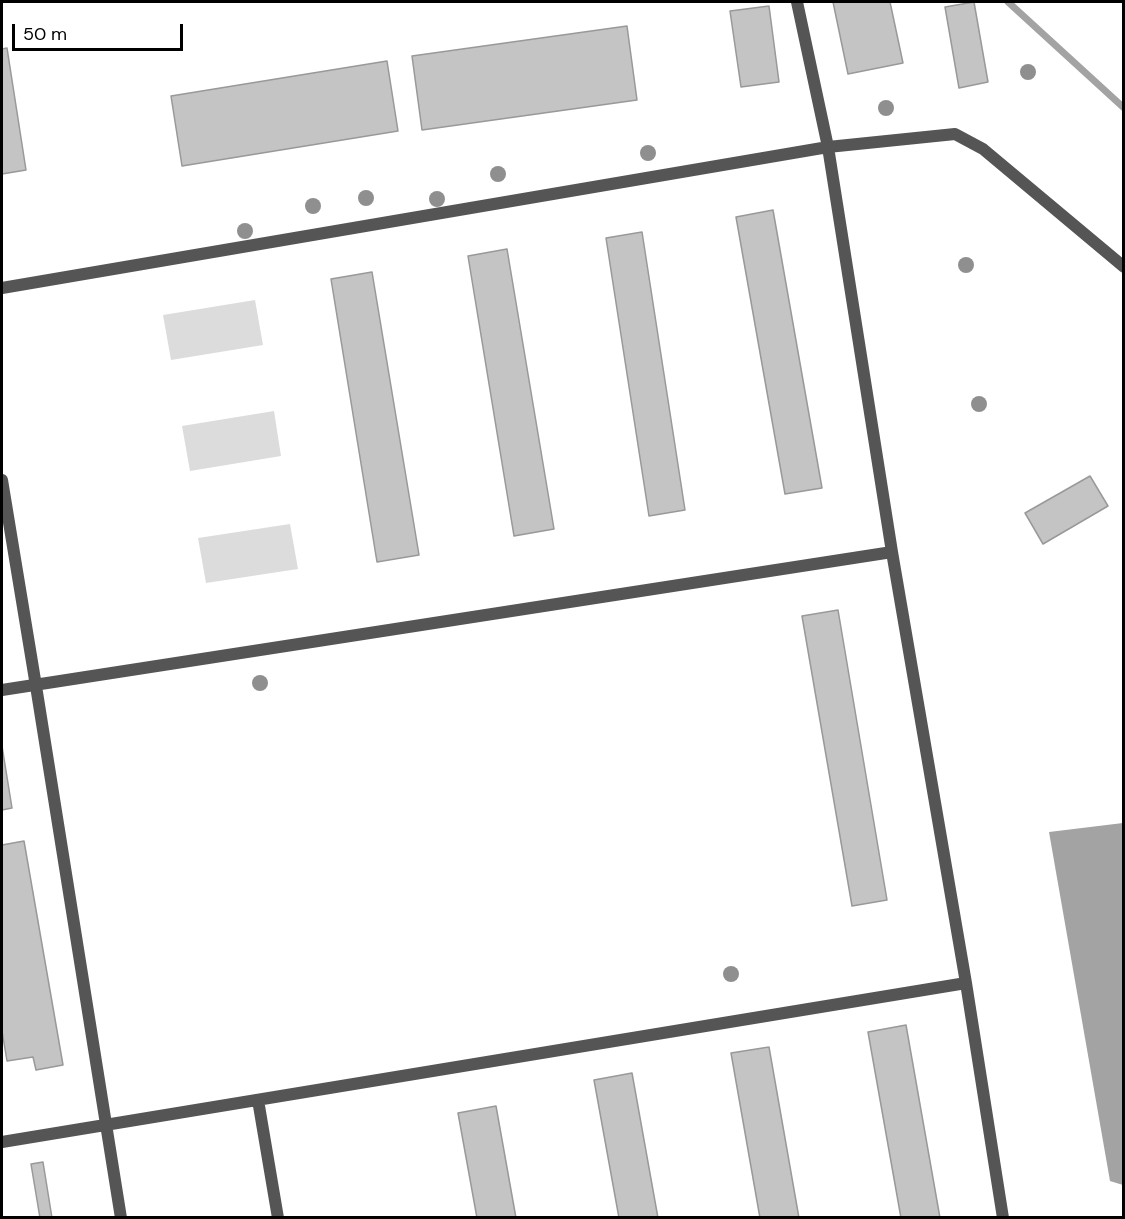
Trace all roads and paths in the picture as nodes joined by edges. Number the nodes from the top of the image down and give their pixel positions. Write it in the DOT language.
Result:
graph roads {
  1 [pos="797,2"];
  2 [pos="828,147"];
  3 [pos="1124,267"];
  4 [pos="2,288"];
  5 [pos="2,480"];
  6 [pos="892,552"];
  7 [pos="36,686"];
  8 [pos="2,690"];
  9 [pos="966,984"];
  10 [pos="258,1100"];
  11 [pos="105,1125"];
  12 [pos="2,1142"];
  13 [pos="121,1218"];
  14 [pos="278,1218"];
  15 [pos="1003,1218"];
  1 -- 2 [label="lane"];
  2 -- 3 [label="lane"];
  2 -- 4 [label="lane"];
  2 -- 6 [label="lane"];
  5 -- 7 [label="lane"];
  6 -- 7 [label="lane"];
  6 -- 9 [label="lane"];
  7 -- 8 [label="lane"];
  7 -- 11 [label="lane"];
  9 -- 10 [label="lane"];
  9 -- 15 [label="lane"];
  10 -- 11 [label="lane"];
  10 -- 14 [label="lane"];
  11 -- 12 [label="lane"];
  11 -- 13 [label="lane"];
}
